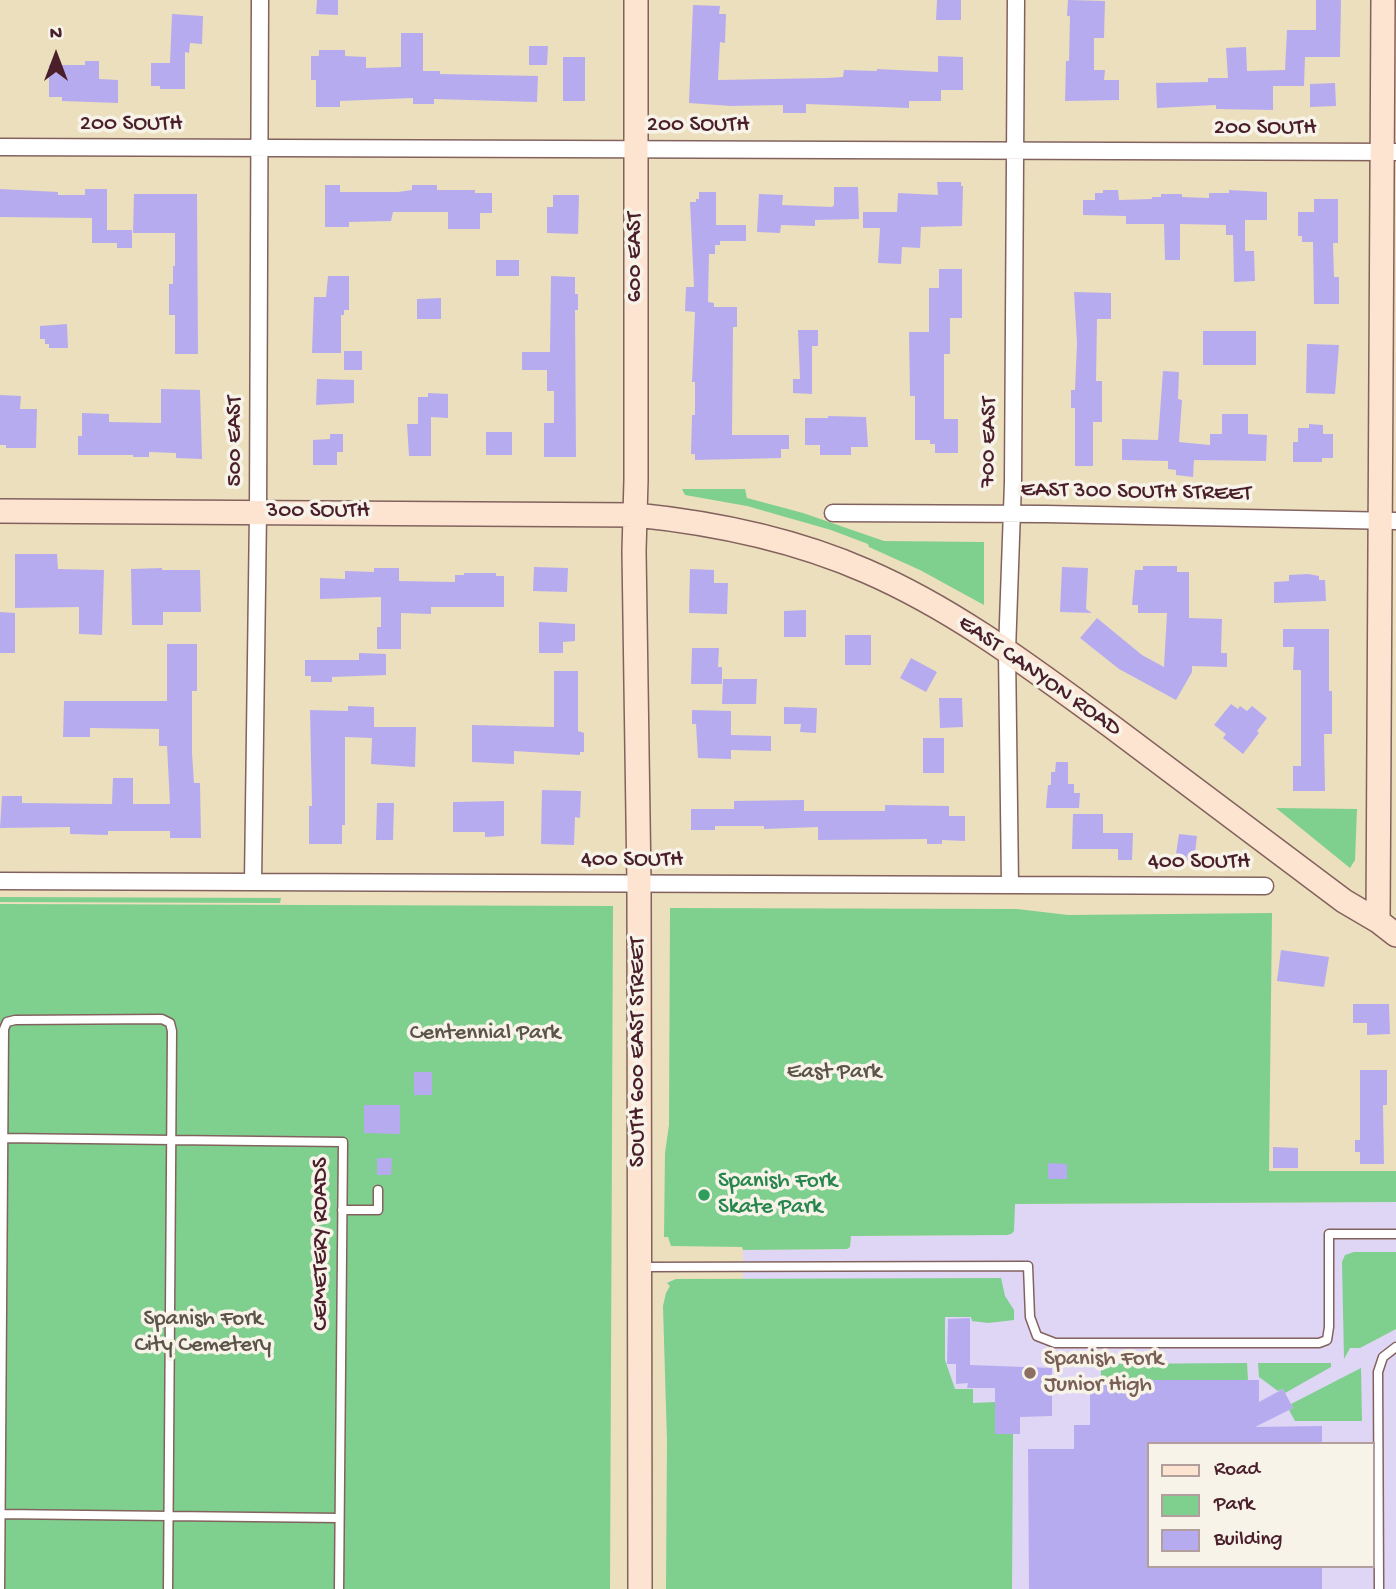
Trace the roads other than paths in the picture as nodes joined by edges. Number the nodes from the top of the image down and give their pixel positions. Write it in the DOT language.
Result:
graph roads {
  1 [pos="260,0"];
  2 [pos="636,0"];
  3 [pos="1016,0"];
  4 [pos="1383,0"];
  5 [pos="0,147"];
  6 [pos="261,148"];
  7 [pos="635,149"];
  8 [pos="1015,151"];
  9 [pos="1389,152"];
  10 [pos="0,511"];
  11 [pos="258,512"];
  12 [pos="833,513"];
  13 [pos="1012,514"];
  14 [pos="636,515"];
  15 [pos="1388,521"];
  16 [pos="1007,651"];
  17 [pos="0,881"];
  18 [pos="253,882"];
  19 [pos="639,884"];
  20 [pos="1010,885"];
  21 [pos="1265,886"];
  22 [pos="1387,928"];
  23 [pos="2,1138"];
  24 [pos="172,1140"];
  25 [pos="378,1190"];
  26 [pos="342,1210"];
  27 [pos="1396,1234"];
  28 [pos="639,1268"];
  29 [pos="1396,1347"];
  30 [pos="0,1514"];
  31 [pos="169,1516"];
  32 [pos="339,1518"];
  33 [pos="0,1588"];
  34 [pos="168,1589"];
  35 [pos="340,1589"];
  36 [pos="640,1589"];
  37 [pos="1379,1589"];
  1 -- 6 [label="street, 500 EAST"];
  2 -- 7 [label="street, 600 EAST"];
  3 -- 8 [label="street, 700 EAST"];
  4 -- 9 [label="street"];
  5 -- 6 [label="street, 200 SOUTH"];
  6 -- 7 [label="street, 200 SOUTH"];
  6 -- 11 [label="street, 500 EAST"];
  7 -- 8 [label="street, 200 SOUTH"];
  7 -- 14 [label="street, 600 EAST"];
  8 -- 9 [label="street, 200 SOUTH"];
  8 -- 13 [label="street, 700 EAST"];
  9 -- 15 [label="street"];
  10 -- 11 [label="street, 300 SOUTH"];
  11 -- 14 [label="street, 300 SOUTH"];
  11 -- 18 [label="street, 500 EAST"];
  12 -- 13 [label="street, EAST 300 SOUTH STREET"];
  13 -- 15 [label="street, EAST 300 SOUTH STREET"];
  13 -- 16 [label="street, 700 EAST"];
  14 -- 16 [label="street, EAST CANYON ROAD"];
  14 -- 19 [label="street, SOUTH 600 EAST STREET"];
  15 -- 22 [label="street"];
  16 -- 20 [label="street, 700 EAST"];
  16 -- 22 [label="street, EAST CANYON ROAD"];
  17 -- 18 [label="street, 400 SOUTH"];
  18 -- 19 [label="street, 400 SOUTH"];
  19 -- 20 [label="street, 400 SOUTH"];
  19 -- 28 [label="street, SOUTH 600 EAST STREET"];
  20 -- 21 [label="street, 400 SOUTH"];
  23 -- 24 [label="lane, CEMETERY ROADS"];
  23 -- 24 [label="lane"];
  23 -- 30 [label="lane"];
  24 -- 26 [label="lane, CEMETERY ROADS"];
  24 -- 31 [label="lane"];
  25 -- 26 [label="lane"];
  26 -- 32 [label="lane, CEMETERY ROADS"];
  27 -- 28 [label="lane"];
  28 -- 36 [label="street, SOUTH 600 EAST STREET"];
  29 -- 37 [label="lane"];
  30 -- 31 [label="lane"];
  30 -- 33 [label="lane"];
  31 -- 32 [label="lane"];
  31 -- 34 [label="lane"];
  32 -- 35 [label="lane, CEMETERY ROADS"];
}
